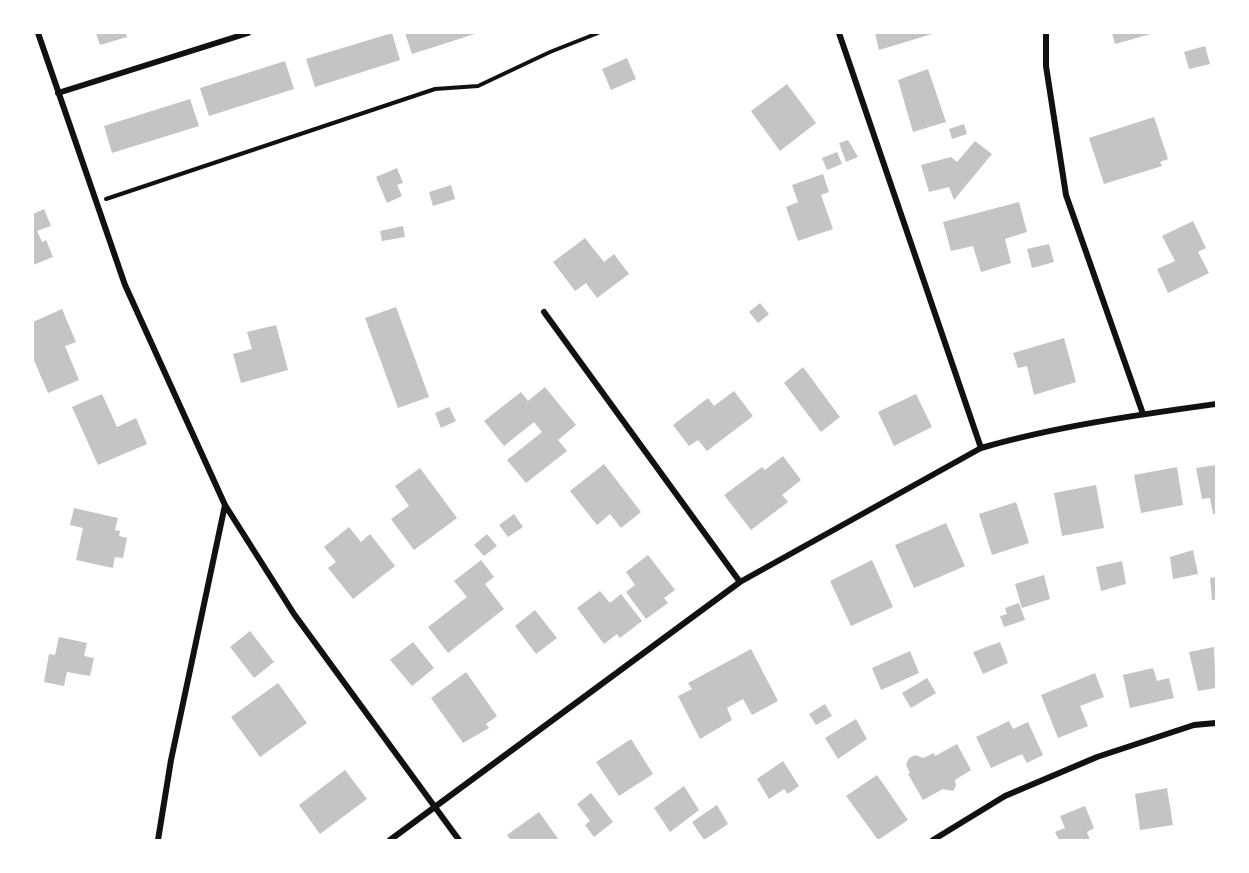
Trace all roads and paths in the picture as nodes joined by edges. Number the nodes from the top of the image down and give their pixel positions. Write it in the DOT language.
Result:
graph roads {
  1 [pos="38,33"];
  2 [pos="248,33"];
  3 [pos="598,33"];
  4 [pos="839,33"];
  5 [pos="1046,33"];
  6 [pos="58,93"];
  7 [pos="96,202"];
  8 [pos="544,312"];
  9 [pos="1216,404"];
  10 [pos="1143,414"];
  11 [pos="981,448"];
  12 [pos="225,505"];
  13 [pos="740,582"];
  14 [pos="1216,723"];
  15 [pos="436,806"];
  16 [pos="158,840"];
  17 [pos="390,840"];
  18 [pos="459,840"];
  19 [pos="933,840"];
  1 -- 6 [label="street"];
  2 -- 6 [label="street"];
  3 -- 7 [label="path"];
  4 -- 11 [label="street"];
  5 -- 10 [label="street"];
  6 -- 7 [label="street"];
  7 -- 12 [label="street"];
  8 -- 13 [label="street"];
  9 -- 10 [label="street"];
  10 -- 11 [label="street"];
  11 -- 13 [label="street"];
  12 -- 15 [label="street"];
  12 -- 16 [label="street"];
  13 -- 15 [label="street"];
  14 -- 19 [label="street"];
  15 -- 17 [label="street"];
  15 -- 18 [label="street"];
}
